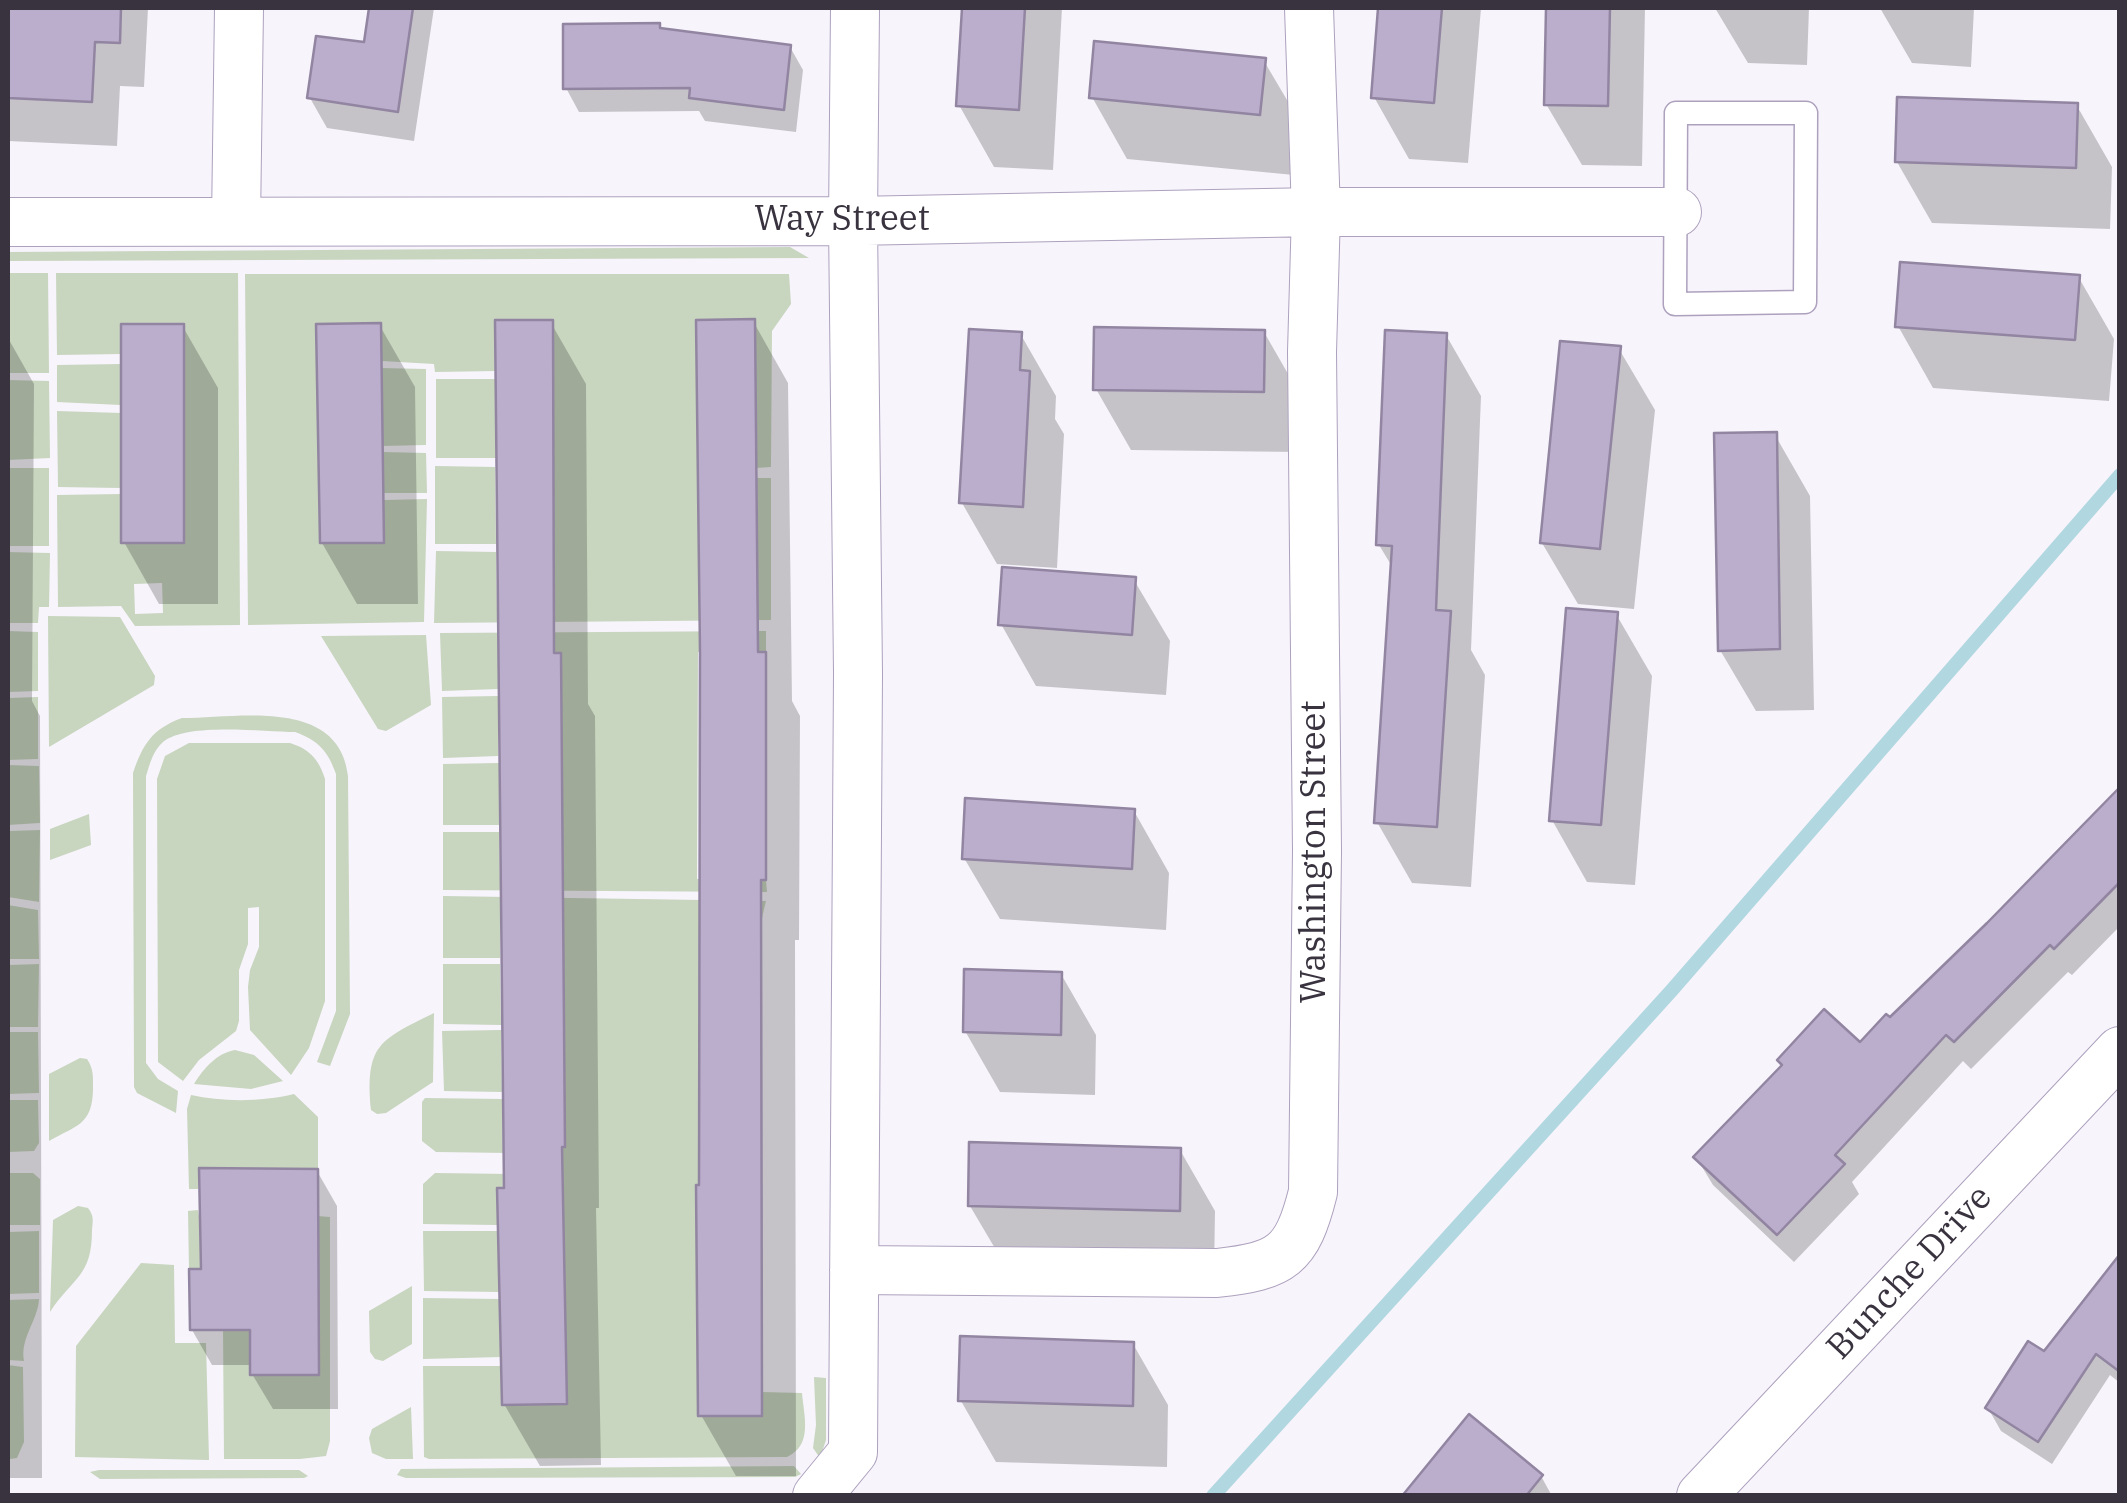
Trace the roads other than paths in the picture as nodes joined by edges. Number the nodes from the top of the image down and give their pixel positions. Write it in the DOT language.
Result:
graph roads {
  1 [pos="239,8"];
  2 [pos="855,8"];
  3 [pos="1309,8"];
  4 [pos="1316,212"];
  5 [pos="1677,212"];
  6 [pos="236,220"];
  7 [pos="853,221"];
  8 [pos="8,222"];
  9 [pos="2120,1051"];
  10 [pos="854,1270"];
  11 [pos="817,1496"];
  12 [pos="1701,1496"];
  1 -- 6 [label="street"];
  2 -- 7 [label="street"];
  3 -- 4 [label="street, Washington Street"];
  4 -- 5 [label="street, Way Street"];
  4 -- 7 [label="street, Way Street"];
  4 -- 10 [label="street, Washington Street"];
  5 -- 5 [label="lane"];
  6 -- 7 [label="street, Way Street"];
  6 -- 8 [label="street, Way Street"];
  7 -- 10 [label="street"];
  9 -- 12 [label="street, Bunche Drive"];
  10 -- 11 [label="street"];
}
